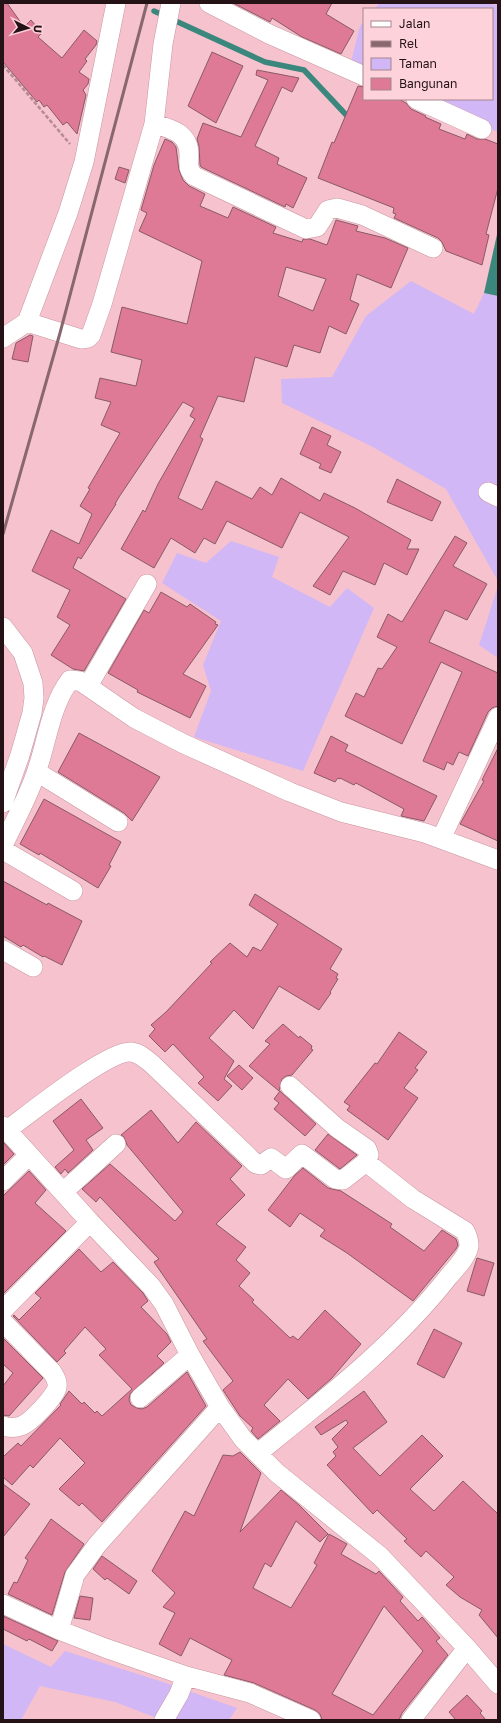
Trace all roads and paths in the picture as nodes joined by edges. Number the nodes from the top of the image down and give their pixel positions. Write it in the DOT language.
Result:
graph roads {
  1 [pos="116,3"];
  2 [pos="209,3"];
  3 [pos="170,5"];
  4 [pos="3,65"];
  5 [pos="363,76"];
  6 [pos="418,100"];
  7 [pos="154,124"];
  8 [pos="482,129"];
  9 [pos="84,162"];
  10 [pos="433,248"];
  11 [pos="27,322"];
  12 [pos="3,338"];
  13 [pos="147,584"];
  14 [pos="3,627"];
  15 [pos="88,686"];
  16 [pos="498,717"];
  17 [pos="37,772"];
  18 [pos="3,803"];
  19 [pos="118,822"];
  20 [pos="441,839"];
  21 [pos="3,846"];
  22 [pos="3,850"];
  23 [pos="498,860"];
  24 [pos="73,891"];
  25 [pos="3,950"];
  26 [pos="33,966"];
  27 [pos="290,1086"];
  28 [pos="5,1128"];
  29 [pos="116,1144"];
  30 [pos="29,1155"];
  31 [pos="366,1162"];
  32 [pos="3,1181"];
  33 [pos="63,1192"];
  34 [pos="90,1222"];
  35 [pos="3,1310"];
  36 [pos="3,1322"];
  37 [pos="190,1355"];
  38 [pos="140,1398"];
  39 [pos="220,1407"];
  40 [pos="3,1426"];
  41 [pos="258,1453"];
  42 [pos="3,1604"];
  43 [pos="59,1630"];
  44 [pos="466,1648"];
  45 [pos="186,1676"];
  46 [pos="498,1684"];
  47 [pos="164,1720"];
  48 [pos="311,1720"];
  49 [pos="411,1720"];
  1 -- 9 [label="street"];
  2 -- 5 [label="street"];
  3 -- 7 [label="street"];
  4 -- 9 [label="path"];
  6 -- 8 [label="street"];
  7 -- 10 [label="street"];
  7 -- 11 [label="street"];
  9 -- 11 [label="street"];
  11 -- 12 [label="street"];
  13 -- 15 [label="street"];
  14 -- 18 [label="street"];
  15 -- 17 [label="street"];
  15 -- 20 [label="street"];
  16 -- 20 [label="street"];
  17 -- 19 [label="street"];
  17 -- 21 [label="street"];
  20 -- 23 [label="street"];
  22 -- 24 [label="street"];
  25 -- 26 [label="street"];
  27 -- 31 [label="street"];
  28 -- 30 [label="street"];
  28 -- 31 [label="street"];
  29 -- 33 [label="street"];
  30 -- 32 [label="street"];
  30 -- 33 [label="street"];
  31 -- 41 [label="street"];
  33 -- 34 [label="street"];
  34 -- 35 [label="street"];
  34 -- 37 [label="street"];
  36 -- 40 [label="street"];
  37 -- 38 [label="street"];
  37 -- 39 [label="street"];
  39 -- 41 [label="street"];
  39 -- 43 [label="street"];
  41 -- 44 [label="street"];
  42 -- 43 [label="street"];
  43 -- 45 [label="street"];
  44 -- 46 [label="street"];
  44 -- 49 [label="street"];
  45 -- 47 [label="street"];
  45 -- 48 [label="street"];
}
